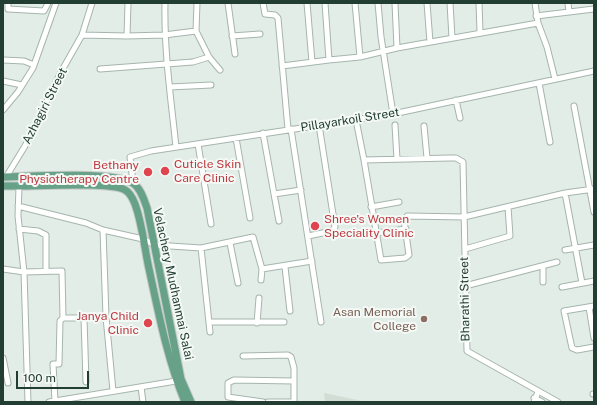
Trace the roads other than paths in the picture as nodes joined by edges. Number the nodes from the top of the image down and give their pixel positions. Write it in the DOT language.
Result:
graph roads {
  1 [pos="8,3"];
  2 [pos="48,3"];
  3 [pos="56,3"];
  4 [pos="92,3"];
  5 [pos="128,3"];
  6 [pos="165,3"];
  7 [pos="197,3"];
  8 [pos="228,3"];
  9 [pos="263,3"];
  10 [pos="308,3"];
  11 [pos="325,3"];
  12 [pos="355,3"];
  13 [pos="378,3"];
  14 [pos="395,3"];
  15 [pos="427,3"];
  16 [pos="450,3"];
  17 [pos="479,3"];
  18 [pos="535,3"];
  19 [pos="568,3"];
  20 [pos="594,8"];
  21 [pos="569,12"];
  22 [pos="536,16"];
  23 [pos="538,23"];
  24 [pos="196,31"];
  25 [pos="480,32"];
  26 [pos="260,34"];
  27 [pos="82,35"];
  28 [pos="164,35"];
  29 [pos="127,36"];
  30 [pos="232,36"];
  31 [pos="452,38"];
  32 [pos="430,42"];
  33 [pos="397,48"];
  34 [pos="383,51"];
  35 [pos="235,54"];
  36 [pos="209,57"];
  37 [pos="360,57"];
  38 [pos="3,60"];
  39 [pos="330,60"];
  40 [pos="312,62"];
  41 [pos="166,64"];
  42 [pos="34,65"];
  43 [pos="282,66"];
  44 [pos="100,69"];
  45 [pos="220,70"];
  46 [pos="594,71"];
  47 [pos="555,79"];
  48 [pos="3,81"];
  49 [pos="539,83"];
  50 [pos="22,85"];
  51 [pos="211,85"];
  52 [pos="170,87"];
  53 [pos="456,100"];
  54 [pos="574,106"];
  55 [pos="3,110"];
  56 [pos="393,114"];
  57 [pos="460,118"];
  58 [pos="356,120"];
  59 [pos="319,125"];
  60 [pos="395,125"];
  61 [pos="424,126"];
  62 [pos="290,129"];
  63 [pos="263,133"];
  64 [pos="236,138"];
  65 [pos="550,142"];
  66 [pos="198,144"];
  67 [pos="176,147"];
  68 [pos="427,158"];
  69 [pos="397,159"];
  70 [pos="364,160"];
  71 [pos="4,177"];
  72 [pos="133,182"];
  73 [pos="3,186"];
  74 [pos="19,187"];
  75 [pos="300,190"];
  76 [pos="592,190"];
  77 [pos="566,193"];
  78 [pos="274,194"];
  79 [pos="399,202"];
  80 [pos="18,206"];
  81 [pos="371,207"];
  82 [pos="508,207"];
  83 [pos="594,212"];
  84 [pos="464,217"];
  85 [pos="250,218"];
  86 [pos="279,221"];
  87 [pos="211,224"];
  88 [pos="406,228"];
  89 [pos="19,229"];
  90 [pos="103,230"];
  91 [pos="376,233"];
  92 [pos="46,235"];
  93 [pos="308,236"];
  94 [pos="52,239"];
  95 [pos="143,239"];
  96 [pos="230,243"];
  97 [pos="155,245"];
  98 [pos="594,245"];
  99 [pos="201,248"];
  100 [pos="465,248"];
  101 [pos="576,248"];
  102 [pos="565,250"];
  103 [pos="312,261"];
  104 [pos="558,262"];
  105 [pos="543,266"];
  106 [pos="285,267"];
  107 [pos="3,269"];
  108 [pos="262,269"];
  109 [pos="46,271"];
  110 [pos="24,272"];
  111 [pos="261,280"];
  112 [pos="594,281"];
  113 [pos="543,282"];
  114 [pos="238,283"];
  115 [pos="582,283"];
  116 [pos="465,286"];
  117 [pos="562,287"];
  118 [pos="259,298"];
  119 [pos="591,306"];
  120 [pos="290,311"];
  121 [pos="63,318"];
  122 [pos="210,322"];
  123 [pos="284,322"];
  124 [pos="321,322"];
  125 [pos="257,323"];
  126 [pos="210,332"];
  127 [pos="594,338"];
  128 [pos="594,347"];
  129 [pos="243,356"];
  130 [pos="3,358"];
  131 [pos="176,381"];
  132 [pos="294,381"];
  133 [pos="86,382"];
  134 [pos="8,383"];
  135 [pos="140,387"];
  136 [pos="113,391"];
  137 [pos="538,392"];
  138 [pos="534,400"];
  139 [pos="52,401"];
  140 [pos="28,402"];
  141 [pos="142,402"];
  142 [pos="185,402"];
  143 [pos="191,402"];
  144 [pos="263,402"];
  145 [pos="268,402"];
  146 [pos="294,402"];
  147 [pos="542,402"];
  148 [pos="558,402"];
  1 -- 2 [label="street"];
  3 -- 42 [label="street"];
  4 -- 27 [label="street, Azhagiri Street"];
  5 -- 29 [label="street"];
  6 -- 28 [label="street"];
  7 -- 24 [label="street"];
  8 -- 30 [label="street"];
  9 -- 43 [label="street"];
  10 -- 40 [label="street"];
  11 -- 39 [label="street"];
  12 -- 37 [label="street"];
  13 -- 34 [label="street"];
  14 -- 33 [label="street"];
  15 -- 32 [label="street"];
  16 -- 31 [label="street"];
  17 -- 25 [label="street"];
  18 -- 22 [label="street"];
  19 -- 21 [label="street"];
  20 -- 21 [label="street"];
  21 -- 22 [label="street"];
  22 -- 23 [label="street"];
  23 -- 25 [label="street"];
  23 -- 47 [label="street"];
  24 -- 28 [label="street"];
  24 -- 36 [label="street"];
  25 -- 31 [label="street"];
  26 -- 30 [label="street"];
  27 -- 29 [label="street"];
  27 -- 71 [label="street, Azhagiri Street"];
  28 -- 29 [label="street"];
  28 -- 41 [label="street"];
  30 -- 35 [label="street"];
  31 -- 32 [label="street"];
  32 -- 33 [label="street"];
  33 -- 34 [label="street"];
  34 -- 37 [label="street"];
  34 -- 56 [label="street"];
  36 -- 41 [label="street"];
  36 -- 45 [label="street"];
  37 -- 39 [label="street"];
  38 -- 42 [label="street"];
  39 -- 40 [label="street"];
  40 -- 43 [label="street"];
  41 -- 44 [label="street"];
  41 -- 52 [label="street"];
  42 -- 50 [label="street"];
  43 -- 62 [label="street"];
  46 -- 47 [label="street, Pillayarkoil Street"];
  47 -- 49 [label="street, Pillayarkoil Street"];
  48 -- 50 [label="street"];
  49 -- 53 [label="street, Pillayarkoil Street"];
  49 -- 65 [label="street"];
  50 -- 55 [label="street"];
  51 -- 52 [label="street"];
  52 -- 67 [label="street"];
  53 -- 56 [label="street, Pillayarkoil Street"];
  53 -- 57 [label="street"];
  54 -- 76 [label="street"];
  56 -- 58 [label="street, Pillayarkoil Street"];
  58 -- 59 [label="street, Pillayarkoil Street"];
  58 -- 70 [label="street"];
  59 -- 62 [label="street, Pillayarkoil Street"];
  59 -- 93 [label="street"];
  60 -- 69 [label="street"];
  61 -- 68 [label="street"];
  62 -- 63 [label="street, Pillayarkoil Street"];
  62 -- 75 [label="street"];
  63 -- 64 [label="street, Pillayarkoil Street"];
  63 -- 78 [label="street"];
  64 -- 66 [label="street, Pillayarkoil Street"];
  64 -- 85 [label="street"];
  66 -- 67 [label="street, Pillayarkoil Street"];
  66 -- 87 [label="street"];
  67 -- 72 [label="street, Pillayarkoil Street"];
  68 -- 69 [label="street"];
  68 -- 84 [label="street, Bharathi Street"];
  69 -- 70 [label="street"];
  70 -- 81 [label="street"];
  71 -- 72 [label="main road"];
  72 -- 97 [label="main road, Velachery Mudhanmai Salai"];
  73 -- 74 [label="main road, Velachery Mudhanmai Salai"];
  74 -- 80 [label="street"];
  74 -- 95 [label="main road, Velachery Mudhanmai Salai"];
  75 -- 78 [label="street"];
  75 -- 93 [label="street"];
  76 -- 77 [label="street"];
  76 -- 83 [label="street"];
  77 -- 82 [label="street"];
  77 -- 101 [label="street"];
  78 -- 86 [label="street"];
  79 -- 81 [label="street"];
  80 -- 89 [label="street"];
  80 -- 90 [label="street"];
  81 -- 91 [label="street"];
  82 -- 84 [label="street"];
  82 -- 100 [label="street"];
  84 -- 88 [label="street"];
  84 -- 100 [label="street, Bharathi Street"];
  88 -- 91 [label="street"];
  88 -- 91 [label="street"];
  89 -- 92 [label="street"];
  89 -- 110 [label="street"];
  90 -- 95 [label="street"];
  90 -- 136 [label="street"];
  92 -- 94 [label="street"];
  92 -- 109 [label="street"];
  93 -- 103 [label="street"];
  95 -- 97 [label="street"];
  95 -- 131 [label="main road, Velachery Mudhanmai Salai"];
  96 -- 99 [label="street"];
  96 -- 108 [label="street"];
  96 -- 114 [label="street"];
  97 -- 99 [label="street"];
  97 -- 143 [label="main road, Velachery Mudhanmai Salai"];
  98 -- 101 [label="street"];
  99 -- 122 [label="street"];
  100 -- 116 [label="street, Bharathi Street"];
  101 -- 102 [label="street"];
  101 -- 115 [label="street"];
  103 -- 106 [label="street"];
  103 -- 124 [label="street"];
  104 -- 105 [label="street"];
  105 -- 113 [label="street"];
  105 -- 116 [label="street"];
  106 -- 108 [label="street"];
  106 -- 120 [label="street"];
  107 -- 110 [label="street"];
  108 -- 111 [label="street"];
  109 -- 110 [label="street"];
  109 -- 121 [label="street"];
  110 -- 140 [label="street"];
  112 -- 115 [label="street"];
  115 -- 117 [label="street"];
  116 -- 137 [label="street, Bharathi Street"];
  118 -- 125 [label="street"];
  119 -- 127 [label="street"];
  119 -- 128 [label="street"];
  121 -- 133 [label="street"];
  121 -- 139 [label="street"];
  122 -- 125 [label="street"];
  122 -- 126 [label="street"];
  123 -- 125 [label="street"];
  129 -- 132 [label="street"];
  130 -- 134 [label="street"];
  131 -- 135 [label="street"];
  131 -- 142 [label="main road, Velachery Mudhanmai Salai"];
  132 -- 144 [label="street"];
  132 -- 146 [label="street"];
  135 -- 136 [label="street"];
  135 -- 141 [label="street"];
  136 -- 139 [label="street"];
  137 -- 138 [label="street"];
  137 -- 148 [label="street, Bharathi Street"];
  138 -- 147 [label="street"];
  145 -- 146 [label="street"];
}
